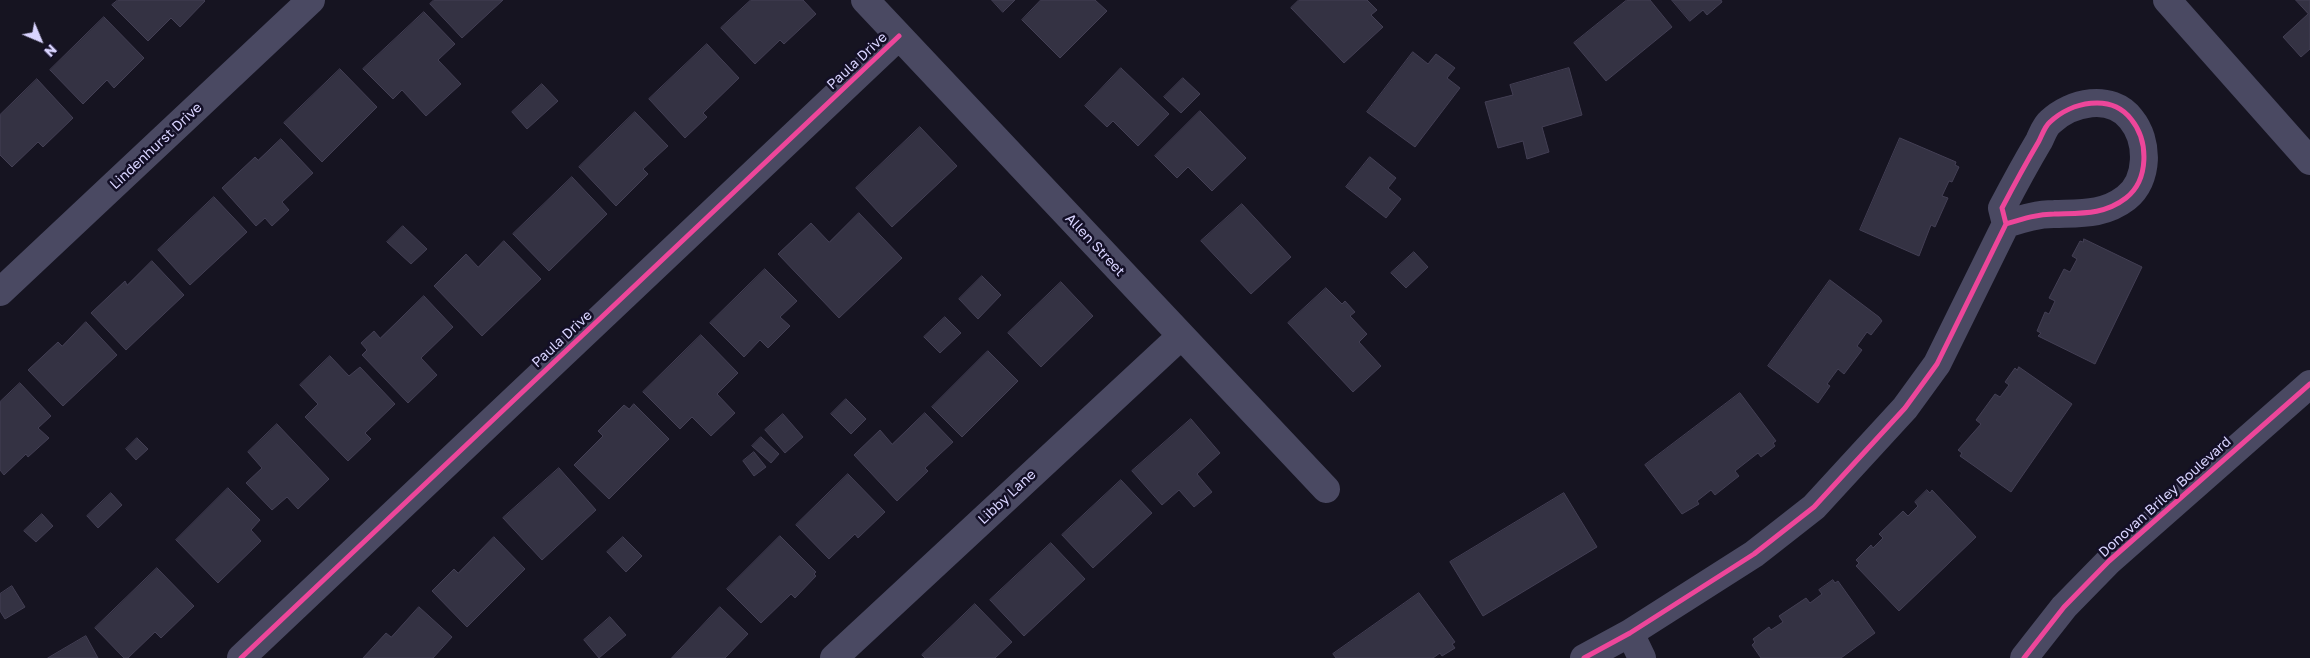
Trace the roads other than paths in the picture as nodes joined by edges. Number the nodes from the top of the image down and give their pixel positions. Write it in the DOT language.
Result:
graph roads {
  1 [pos="311,0"];
  2 [pos="865,0"];
  3 [pos="2167,0"];
  4 [pos="899,36"];
  5 [pos="2310,162"];
  6 [pos="2006,224"];
  7 [pos="0,292"];
  8 [pos="1181,336"];
  9 [pos="2310,384"];
  10 [pos="1326,489"];
  11 [pos="1630,633"];
  12 [pos="242,658"];
  13 [pos="834,658"];
  14 [pos="1584,658"];
  15 [pos="1642,658"];
  16 [pos="2024,658"];
  1 -- 7 [label="street, Lindenhurst Drive"];
  2 -- 4 [label="street, Allen Street"];
  3 -- 5 [label="street"];
  4 -- 8 [label="street, Allen Street"];
  4 -- 12 [label="street, Paula Drive"];
  6 -- 6 [label="street"];
  6 -- 11 [label="street"];
  8 -- 10 [label="street, Allen Street"];
  8 -- 13 [label="street, Libby Lane"];
  9 -- 16 [label="street, Donovan Briley Boulevard"];
  11 -- 14 [label="street"];
  11 -- 15 [label="street"];
}
